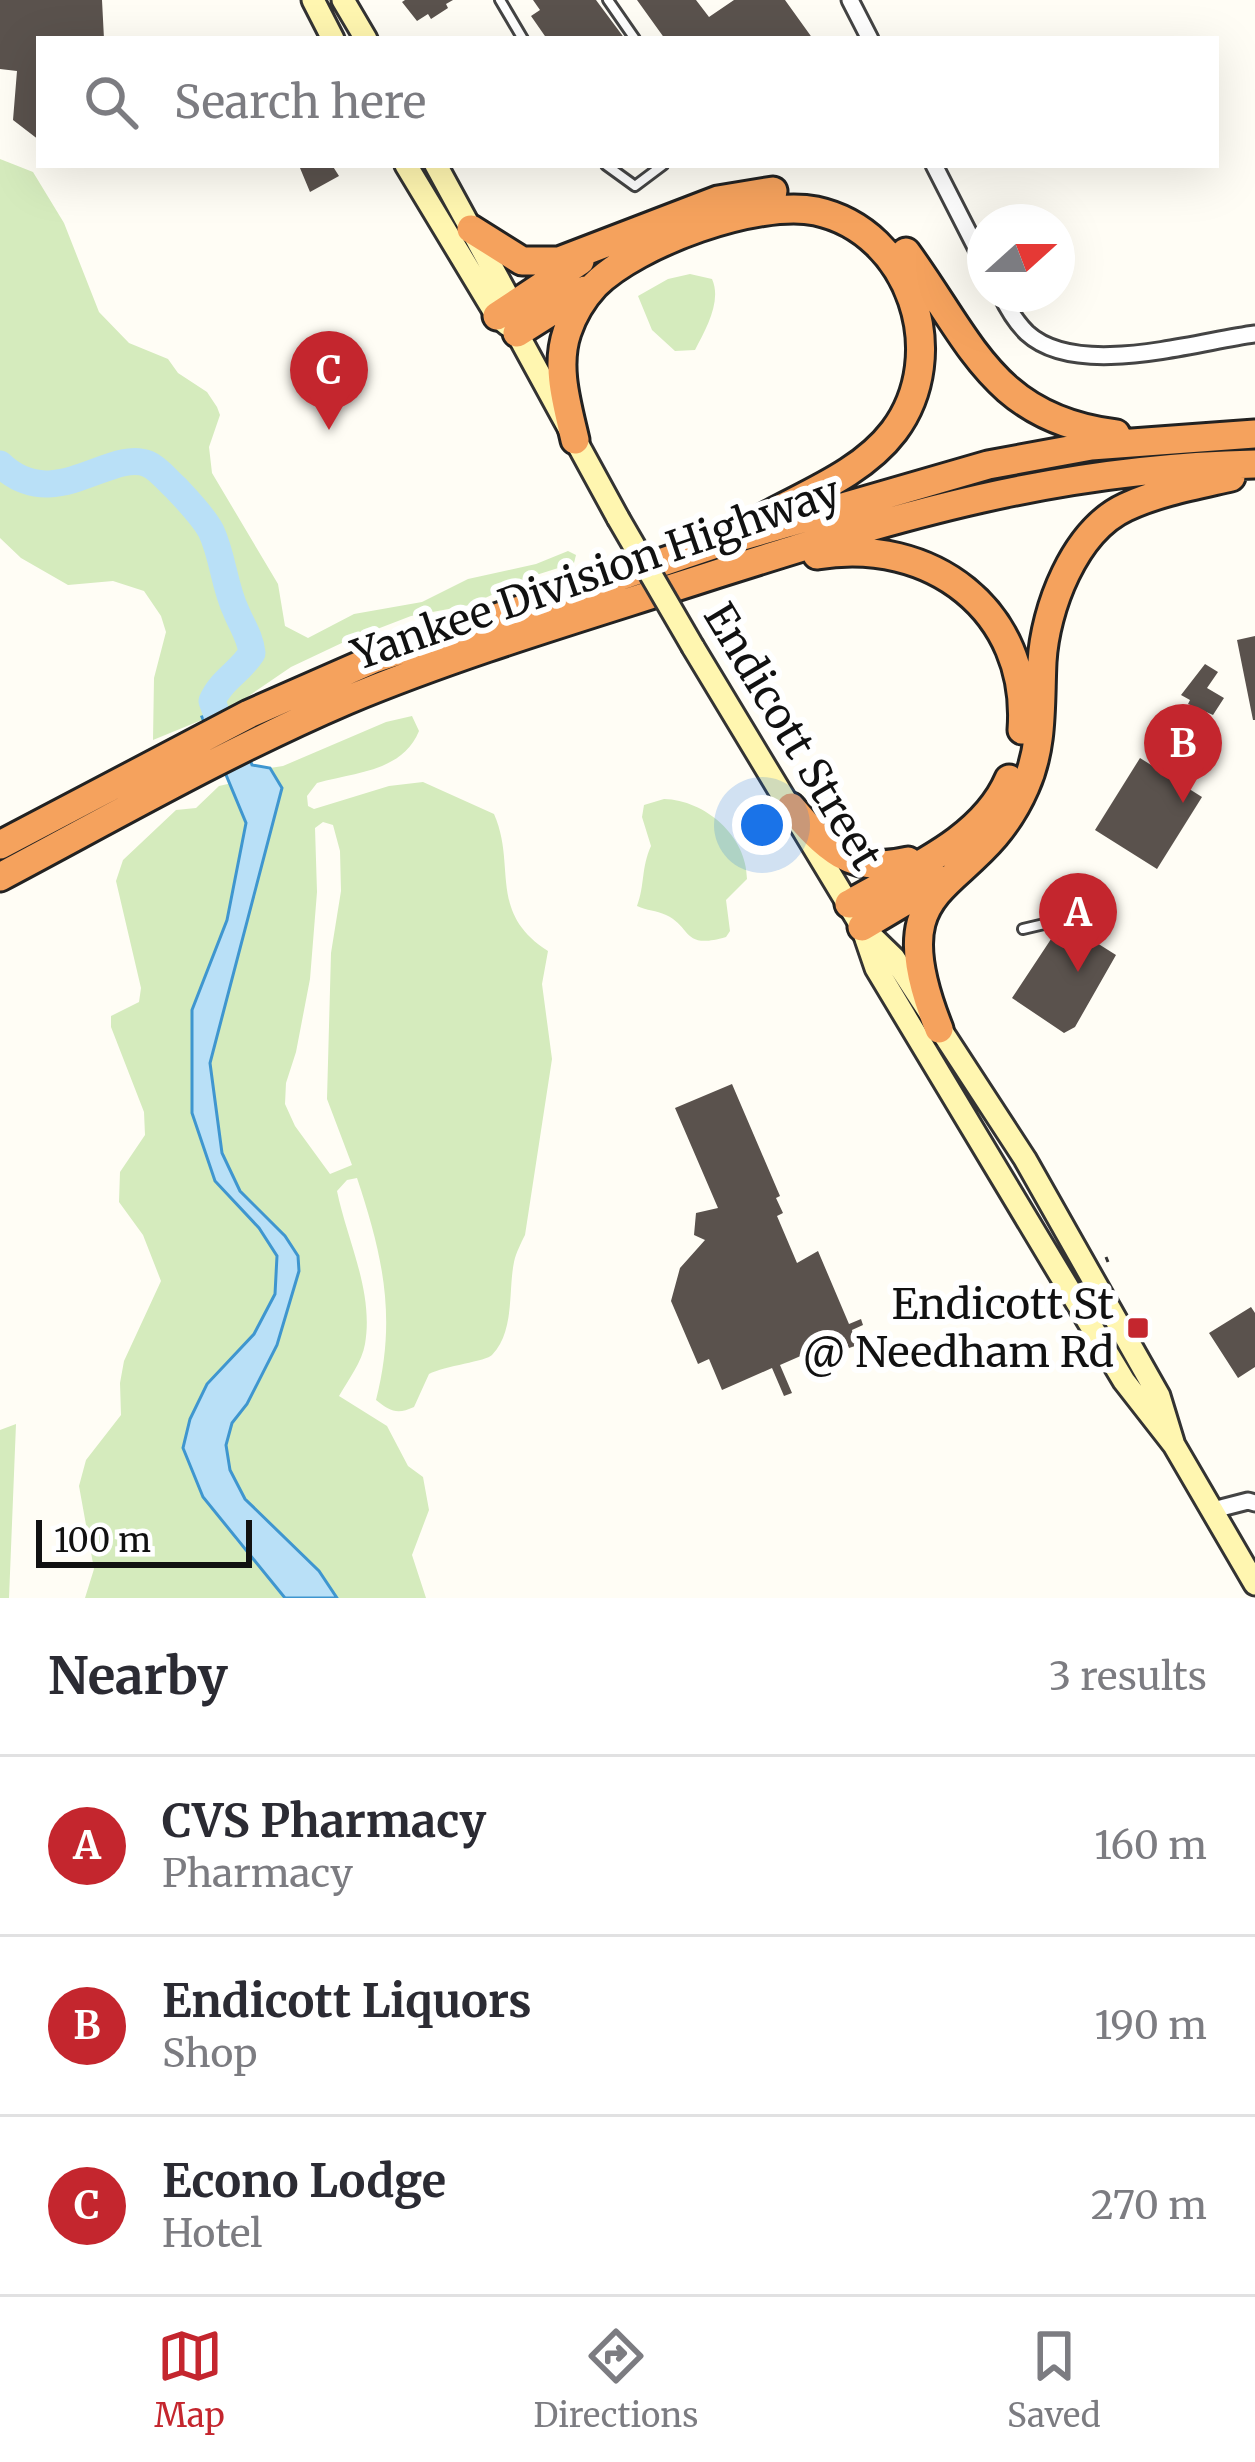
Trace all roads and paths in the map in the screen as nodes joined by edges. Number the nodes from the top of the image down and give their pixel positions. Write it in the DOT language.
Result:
graph roads {
  1 [pos="313,0"];
  2 [pos="500,0"];
  3 [pos="608,0"];
  4 [pos="850,0"];
  5 [pos="345,2"];
  6 [pos="331,36"];
  7 [pos="364,36"];
  8 [pos="519,36"];
  9 [pos="633,36"];
  10 [pos="868,36"];
  11 [pos="408,168"];
  12 [pos="438,168"];
  13 [pos="610,168"];
  14 [pos="659,168"];
  15 [pos="936,168"];
  16 [pos="471,230"];
  17 [pos="967,230"];
  18 [pos="604,246"];
  19 [pos="598,281"];
  20 [pos="1013,312"];
  21 [pos="509,318"];
  22 [pos="1255,334"];
  23 [pos="1255,434"];
  24 [pos="575,440"];
  25 [pos="1162,440"];
  26 [pos="1255,468"];
  27 [pos="722,542"];
  28 [pos="736,568"];
  29 [pos="255,727"];
  30 [pos="204,753"];
  31 [pos="791,807"];
  32 [pos="0,845"];
  33 [pos="952,858"];
  34 [pos="0,877"];
  35 [pos="1097,913"];
  36 [pos="855,915"];
  37 [pos="1069,919"];
  38 [pos="1057,921"];
  39 [pos="1023,929"];
  40 [pos="939,1029"];
  41 [pos="1174,1445"];
  42 [pos="1255,1503"];
  43 [pos="1213,1510"];
  44 [pos="1255,1584"];
  1 -- 6 [label="main road"];
  2 -- 8 [label="lane"];
  3 -- 9 [label="lane"];
  4 -- 10 [label="street"];
  5 -- 7 [label="main road"];
  11 -- 21 [label="main road, Endicott Street"];
  12 -- 16 [label="main road, Endicott Street"];
  13 -- 14 [label="lane"];
  15 -- 17 [label="street"];
  16 -- 18 [label="highway"];
  16 -- 21 [label="main road, Endicott Street"];
  18 -- 21 [label="highway"];
  18 -- 25 [label="highway"];
  19 -- 21 [label="highway"];
  19 -- 24 [label="highway"];
  19 -- 27 [label="highway"];
  20 -- 22 [label="street"];
  21 -- 24 [label="main road, Endicott Street"];
  23 -- 25 [label="highway, Yankee Division Highway"];
  24 -- 31 [label="main road, Endicott Street, bridge"];
  25 -- 27 [label="highway, Yankee Division Highway"];
  26 -- 28 [label="highway, Yankee Division Highway"];
  26 -- 33 [label="highway"];
  27 -- 29 [label="highway, Yankee Division Highway"];
  28 -- 29 [label="highway, Yankee Division Highway"];
  28 -- 33 [label="highway"];
  29 -- 30 [label="highway, Yankee Division Highway"];
  30 -- 32 [label="highway, Yankee Division Highway"];
  30 -- 34 [label="highway, Yankee Division Highway"];
  31 -- 33 [label="highway"];
  31 -- 36 [label="main road, Endicott Street"];
  33 -- 36 [label="highway"];
  33 -- 40 [label="highway"];
  35 -- 37 [label="lane"];
  36 -- 40 [label="main road, Endicott Street"];
  36 -- 41 [label="main road, Endicott Street"];
  38 -- 39 [label="lane"];
  40 -- 41 [label="main road, Endicott Street"];
  41 -- 43 [label="main road, Endicott Street"];
  42 -- 43 [label="street"];
  43 -- 44 [label="main road, Endicott Street"];
}
